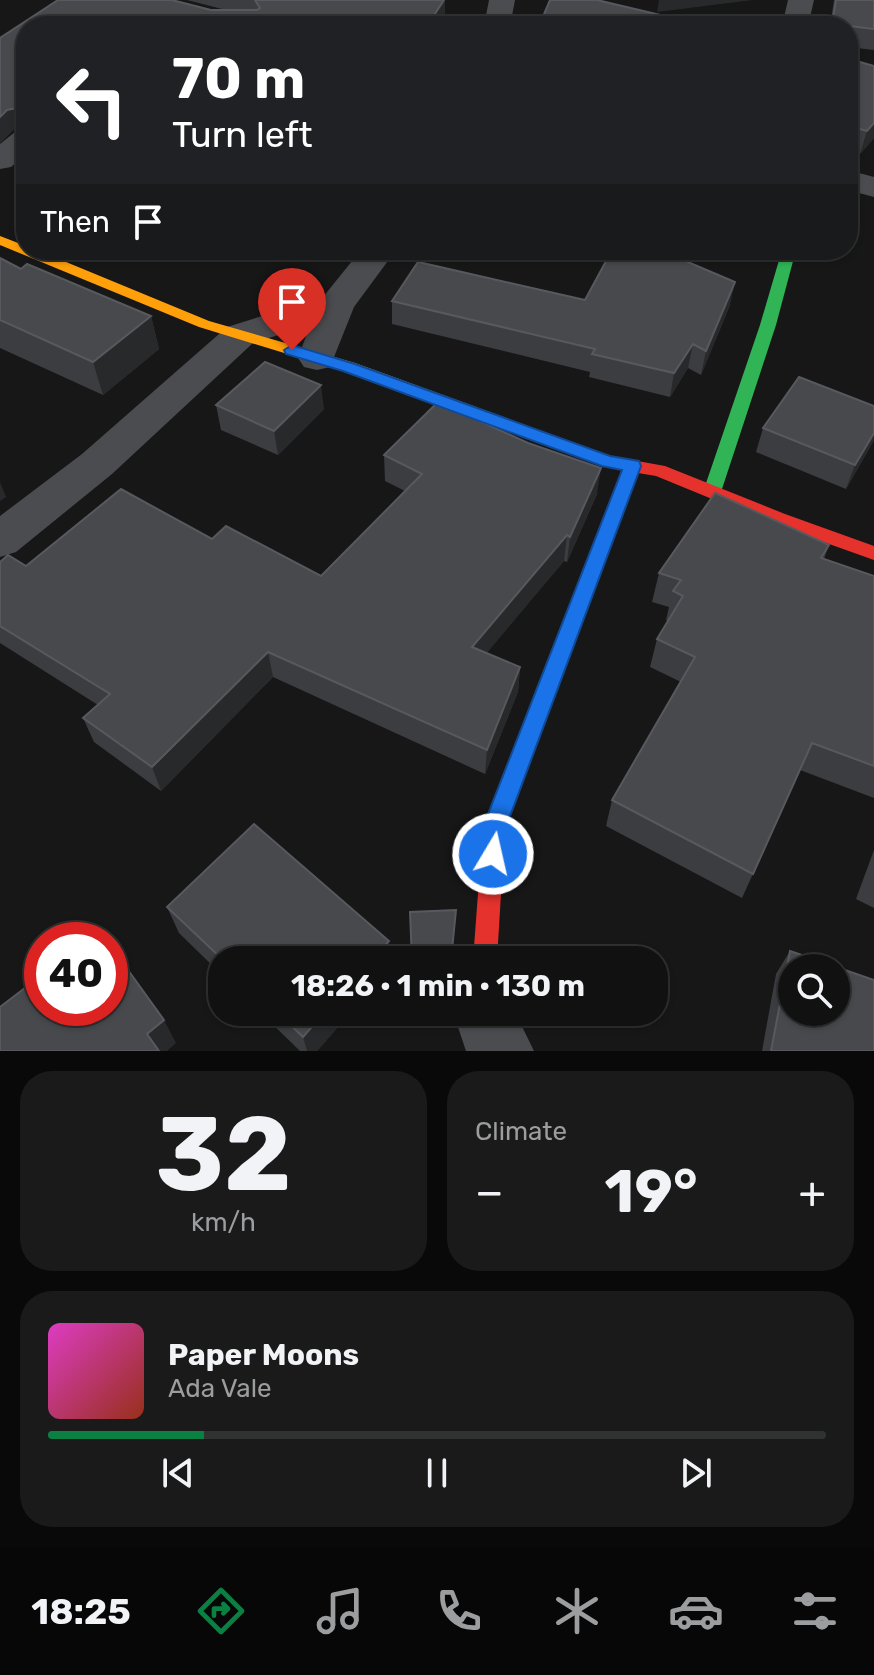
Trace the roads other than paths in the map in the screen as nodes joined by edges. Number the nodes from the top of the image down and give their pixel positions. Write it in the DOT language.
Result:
graph roads {
  1 [pos="16,146"];
  2 [pos="0,160"];
  3 [pos="49,260"];
  4 [pos="371,260"];
  5 [pos="786,260"];
  6 [pos="336,305"];
  7 [pos="240,335"];
  8 [pos="317,358"];
  9 [pos="632,466"];
  10 [pos="712,492"];
  11 [pos="0,540"];
  12 [pos="874,553"];
  13 [pos="486,946"];
  14 [pos="489,1026"];
  15 [pos="503,1051"];
  1 -- 2 [label="street"];
  3 -- 7 [label="street"];
  4 -- 6 [label="street"];
  5 -- 10 [label="street"];
  6 -- 7 [label="street"];
  6 -- 8 [label="street"];
  7 -- 8 [label="street"];
  7 -- 11 [label="street"];
  8 -- 9 [label="street"];
  9 -- 10 [label="street"];
  9 -- 13 [label="street"];
  10 -- 12 [label="street"];
  14 -- 15 [label="street"];
}
